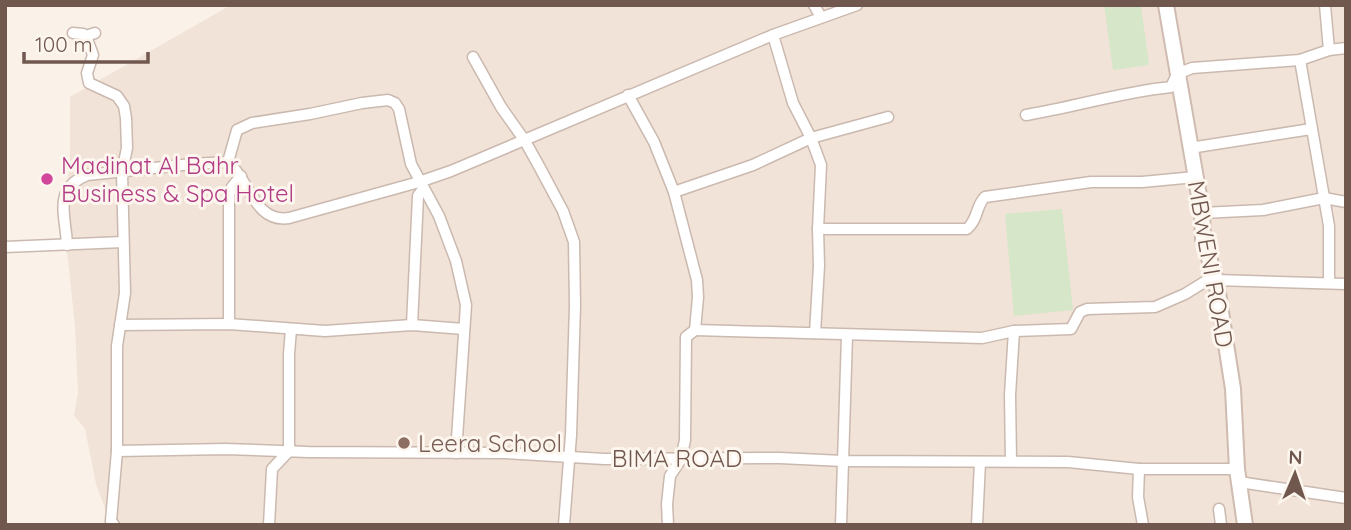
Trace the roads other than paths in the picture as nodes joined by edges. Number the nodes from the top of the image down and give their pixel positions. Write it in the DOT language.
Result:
graph roads {
  1 [pos="814,5"];
  2 [pos="856,5"];
  3 [pos="1166,5"];
  4 [pos="1325,5"];
  5 [pos="821,17"];
  6 [pos="73,33"];
  7 [pos="773,35"];
  8 [pos="1346,48"];
  9 [pos="1328,50"];
  10 [pos="473,57"];
  11 [pos="1300,60"];
  12 [pos="1177,75"];
  13 [pos="628,95"];
  14 [pos="1026,115"];
  15 [pos="888,117"];
  16 [pos="1311,129"];
  17 [pos="811,138"];
  18 [pos="525,141"];
  19 [pos="1190,148"];
  20 [pos="228,162"];
  21 [pos="122,172"];
  22 [pos="241,176"];
  23 [pos="1195,177"];
  24 [pos="421,186"];
  25 [pos="674,192"];
  26 [pos="1324,198"];
  27 [pos="1346,202"];
  28 [pos="1202,213"];
  29 [pos="818,229"];
  30 [pos="123,242"];
  31 [pos="67,245"];
  32 [pos="5,247"];
  33 [pos="1216,280"];
  34 [pos="1329,283"];
  35 [pos="1346,284"];
  36 [pos="229,324"];
  37 [pos="412,325"];
  38 [pos="120,326"];
  39 [pos="291,329"];
  40 [pos="464,329"];
  41 [pos="695,330"];
  42 [pos="1014,331"];
  43 [pos="814,333"];
  44 [pos="847,335"];
  45 [pos="117,451"];
  46 [pos="289,451"];
  47 [pos="456,453"];
  48 [pos="568,457"];
  49 [pos="681,459"];
  50 [pos="842,461"];
  51 [pos="1011,461"];
  52 [pos="980,463"];
  53 [pos="1139,469"];
  54 [pos="1238,475"];
  55 [pos="1346,498"];
  56 [pos="1219,509"];
  57 [pos="114,525"];
  58 [pos="269,525"];
  59 [pos="564,525"];
  60 [pos="668,525"];
  61 [pos="841,525"];
  62 [pos="977,525"];
  63 [pos="1143,525"];
  64 [pos="1221,525"];
  65 [pos="1245,525"];
  1 -- 5 [label="street"];
  2 -- 5 [label="street"];
  3 -- 12 [label="street, MBWENI ROAD"];
  4 -- 9 [label="street"];
  5 -- 7 [label="street"];
  6 -- 21 [label="street"];
  7 -- 13 [label="street"];
  7 -- 17 [label="street"];
  8 -- 9 [label="street"];
  9 -- 11 [label="street"];
  10 -- 18 [label="street"];
  11 -- 12 [label="street"];
  11 -- 16 [label="street"];
  12 -- 14 [label="street"];
  12 -- 19 [label="street, MBWENI ROAD"];
  13 -- 18 [label="street"];
  13 -- 25 [label="street"];
  15 -- 17 [label="street"];
  16 -- 19 [label="street"];
  16 -- 26 [label="street"];
  17 -- 25 [label="street"];
  17 -- 29 [label="street"];
  18 -- 24 [label="street"];
  18 -- 48 [label="street"];
  19 -- 23 [label="street, MBWENI ROAD"];
  20 -- 21 [label="street"];
  20 -- 22 [label="street"];
  20 -- 24 [label="street"];
  21 -- 30 [label="street"];
  21 -- 31 [label="street"];
  22 -- 24 [label="street"];
  22 -- 36 [label="street"];
  23 -- 28 [label="street, MBWENI ROAD"];
  23 -- 29 [label="street"];
  24 -- 37 [label="street"];
  24 -- 40 [label="street"];
  25 -- 41 [label="street"];
  26 -- 27 [label="street"];
  26 -- 28 [label="street"];
  26 -- 34 [label="street"];
  28 -- 33 [label="street, MBWENI ROAD"];
  29 -- 43 [label="street"];
  30 -- 31 [label="street"];
  30 -- 38 [label="street"];
  31 -- 32 [label="street"];
  33 -- 34 [label="street"];
  33 -- 42 [label="street"];
  33 -- 54 [label="street, MBWENI ROAD"];
  34 -- 35 [label="street"];
  36 -- 38 [label="street"];
  36 -- 39 [label="street"];
  37 -- 39 [label="street"];
  37 -- 40 [label="street"];
  38 -- 45 [label="street"];
  39 -- 46 [label="street"];
  40 -- 47 [label="street"];
  41 -- 43 [label="street"];
  41 -- 49 [label="street"];
  42 -- 44 [label="street"];
  42 -- 51 [label="street"];
  43 -- 44 [label="street"];
  44 -- 50 [label="street"];
  45 -- 46 [label="street, BIMA ROAD"];
  45 -- 57 [label="street"];
  46 -- 47 [label="street, BIMA ROAD"];
  46 -- 58 [label="street"];
  47 -- 48 [label="street, BIMA ROAD"];
  48 -- 49 [label="street, BIMA ROAD"];
  48 -- 59 [label="street"];
  49 -- 50 [label="street, BIMA ROAD"];
  49 -- 60 [label="street"];
  50 -- 52 [label="street, BIMA ROAD"];
  50 -- 61 [label="street"];
  51 -- 52 [label="street, BIMA ROAD"];
  51 -- 53 [label="street, BIMA ROAD"];
  52 -- 62 [label="street"];
  53 -- 54 [label="street, BIMA ROAD"];
  53 -- 63 [label="street"];
  54 -- 55 [label="street, BIMA ROAD"];
  54 -- 65 [label="street, MBWENI ROAD"];
  56 -- 64 [label="street"];
}
